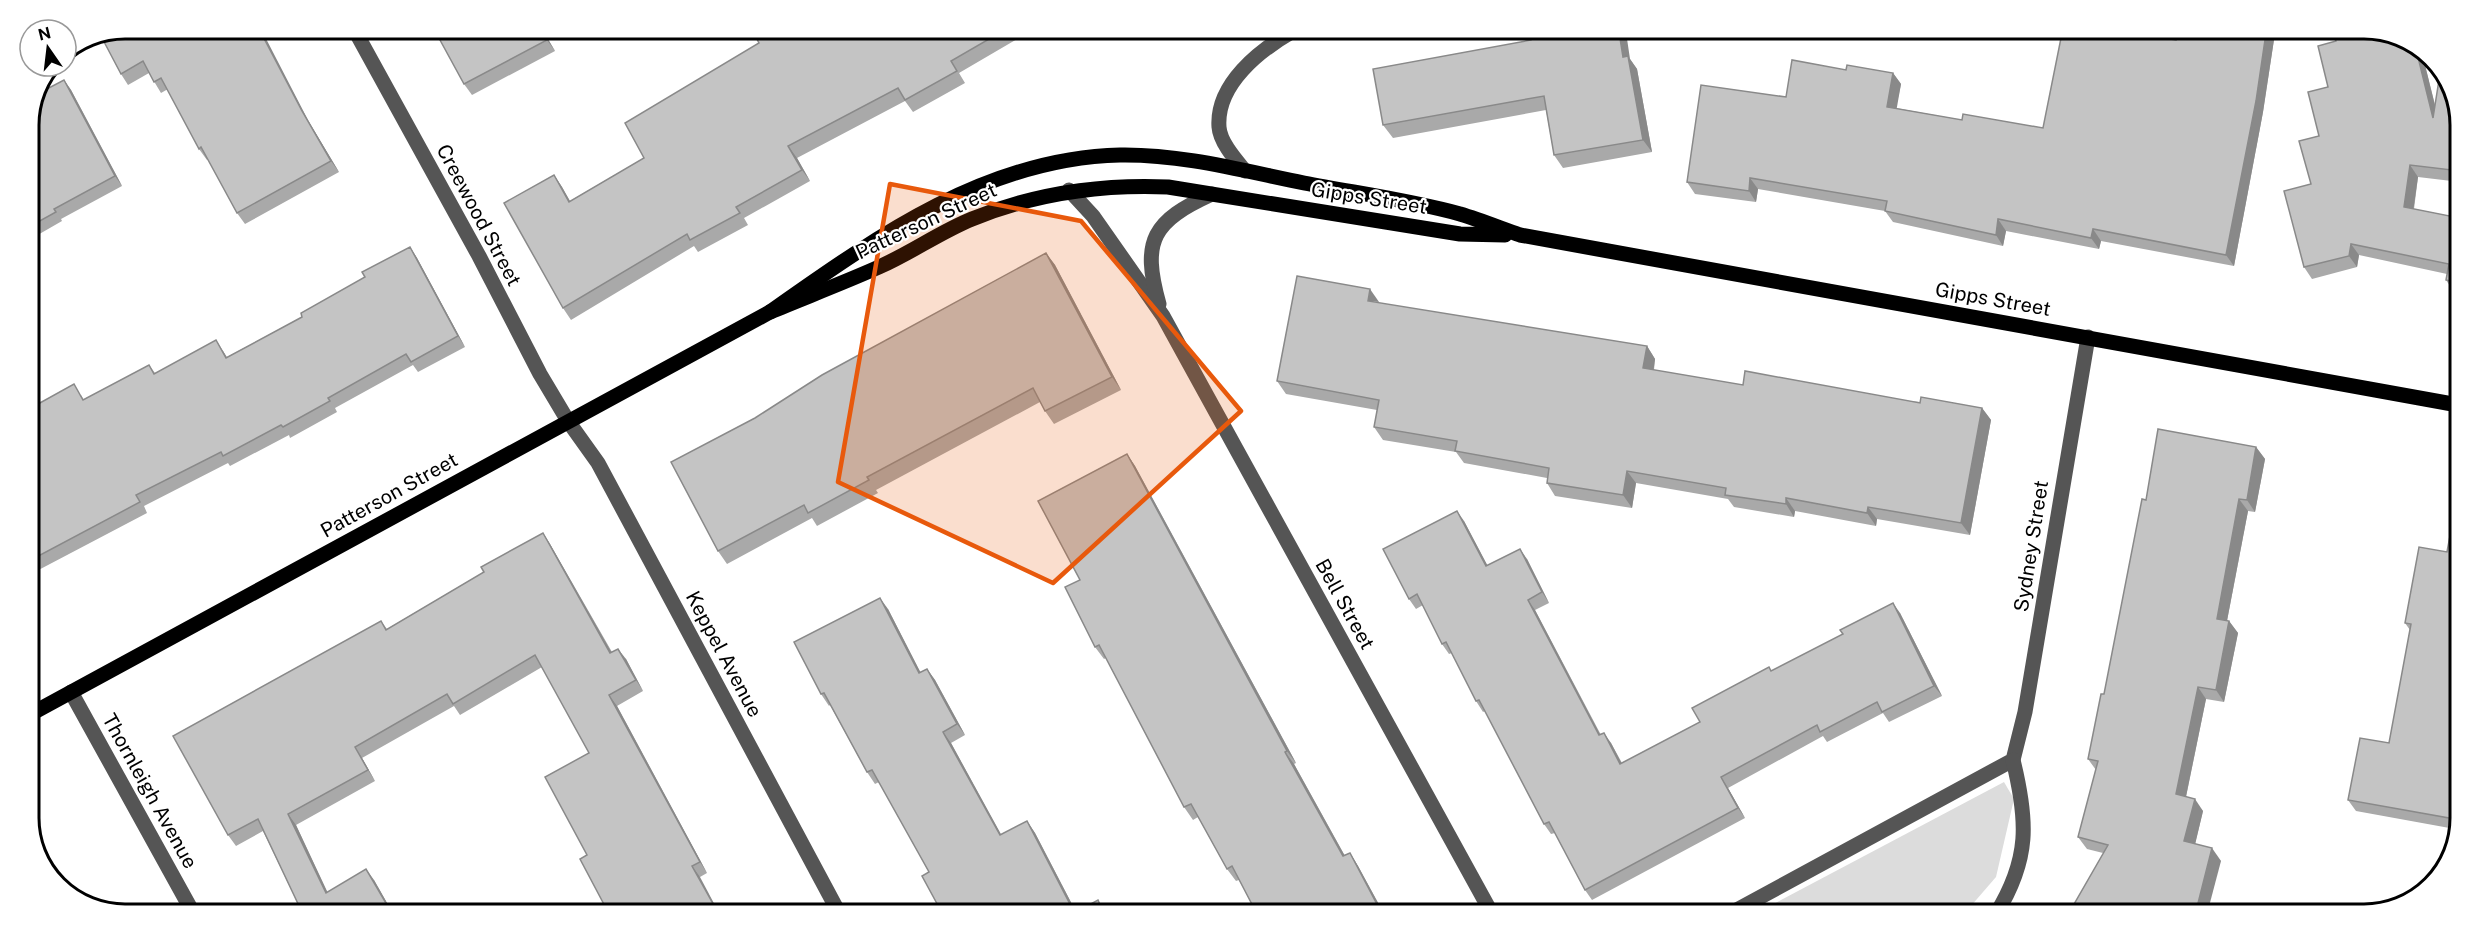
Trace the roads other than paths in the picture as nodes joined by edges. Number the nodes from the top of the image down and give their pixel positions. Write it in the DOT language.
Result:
graph roads {
  1 [pos="359,39"];
  2 [pos="1279,39"];
  3 [pos="1245,171"];
  4 [pos="1069,190"];
  5 [pos="1212,194"];
  6 [pos="1520,235"];
  7 [pos="770,312"];
  8 [pos="1162,316"];
  9 [pos="2088,338"];
  10 [pos="2450,404"];
  11 [pos="568,421"];
  12 [pos="71,692"];
  13 [pos="39,710"];
  14 [pos="2013,760"];
  15 [pos="188,904"];
  16 [pos="834,904"];
  17 [pos="1487,904"];
  18 [pos="1748,904"];
  19 [pos="2002,904"];
  1 -- 11 [label="street, Creewood Street"];
  2 -- 3 [label="street"];
  3 -- 6 [label="main road, Gipps Street"];
  3 -- 7 [label="main road, Patterson Street"];
  4 -- 5 [label="main road, Patterson Street"];
  4 -- 7 [label="main road, Patterson Street"];
  4 -- 8 [label="street, Bell Street"];
  5 -- 6 [label="main road, Gipps Street"];
  5 -- 8 [label="street, Bell Street"];
  6 -- 9 [label="main road, Gipps Street"];
  7 -- 11 [label="main road, Patterson Street"];
  8 -- 17 [label="street, Bell Street"];
  9 -- 10 [label="main road, Gipps Street"];
  9 -- 14 [label="street, Sydney Street"];
  11 -- 12 [label="main road, Patterson Street"];
  11 -- 16 [label="street, Keppel Avenue"];
  12 -- 13 [label="main road, Patterson Street"];
  12 -- 15 [label="street, Thornleigh Avenue"];
  14 -- 18 [label="street"];
  14 -- 19 [label="street, Sydney Street"];
}
